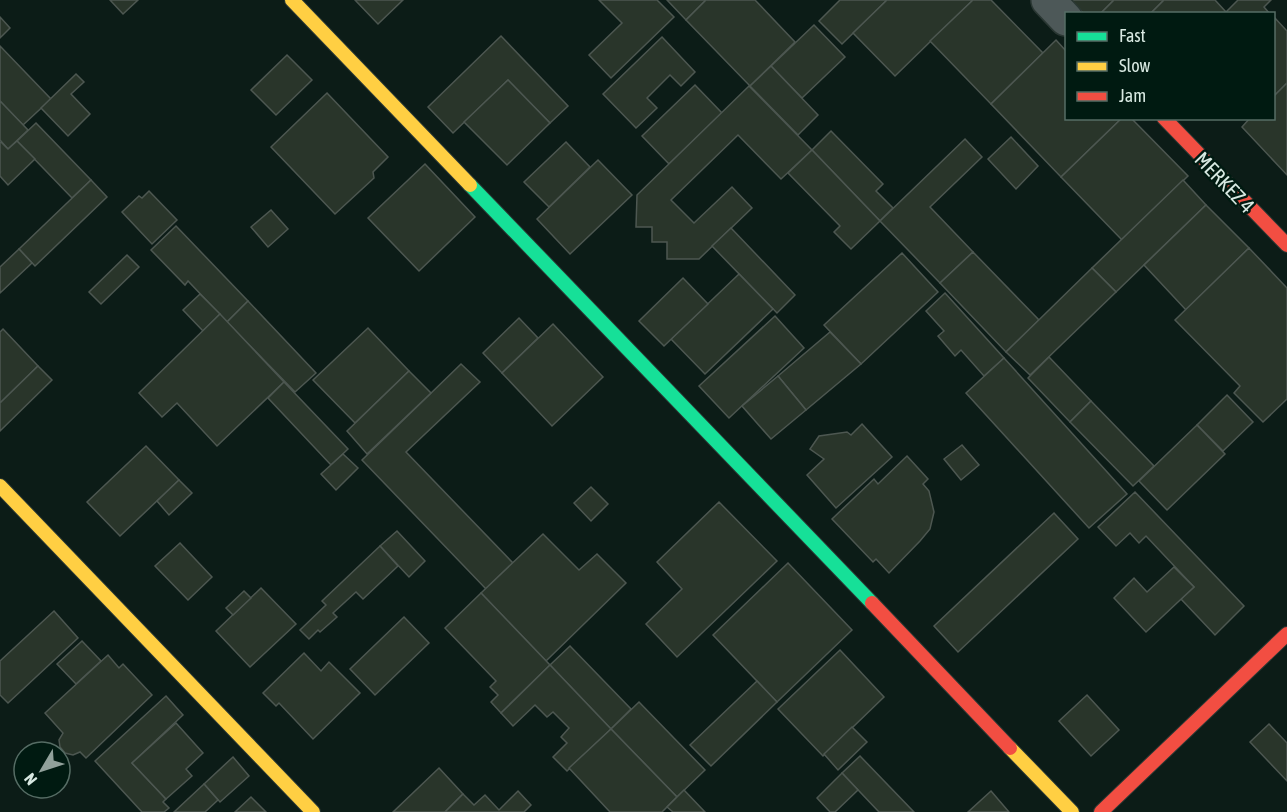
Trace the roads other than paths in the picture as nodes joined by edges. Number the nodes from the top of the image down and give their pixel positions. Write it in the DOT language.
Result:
graph roads {
  1 [pos="292,0"];
  2 [pos="1048,0"];
  3 [pos="1065,18"];
  4 [pos="1166,120"];
  5 [pos="1287,245"];
  6 [pos="0,486"];
  7 [pos="1287,634"];
  8 [pos="313,812"];
  9 [pos="1072,812"];
  10 [pos="1101,812"];
  1 -- 9 [label="street"];
  2 -- 3 [label="street"];
  4 -- 5 [label="street, MERKEZ 4"];
  6 -- 8 [label="street"];
  7 -- 10 [label="street"];
}
